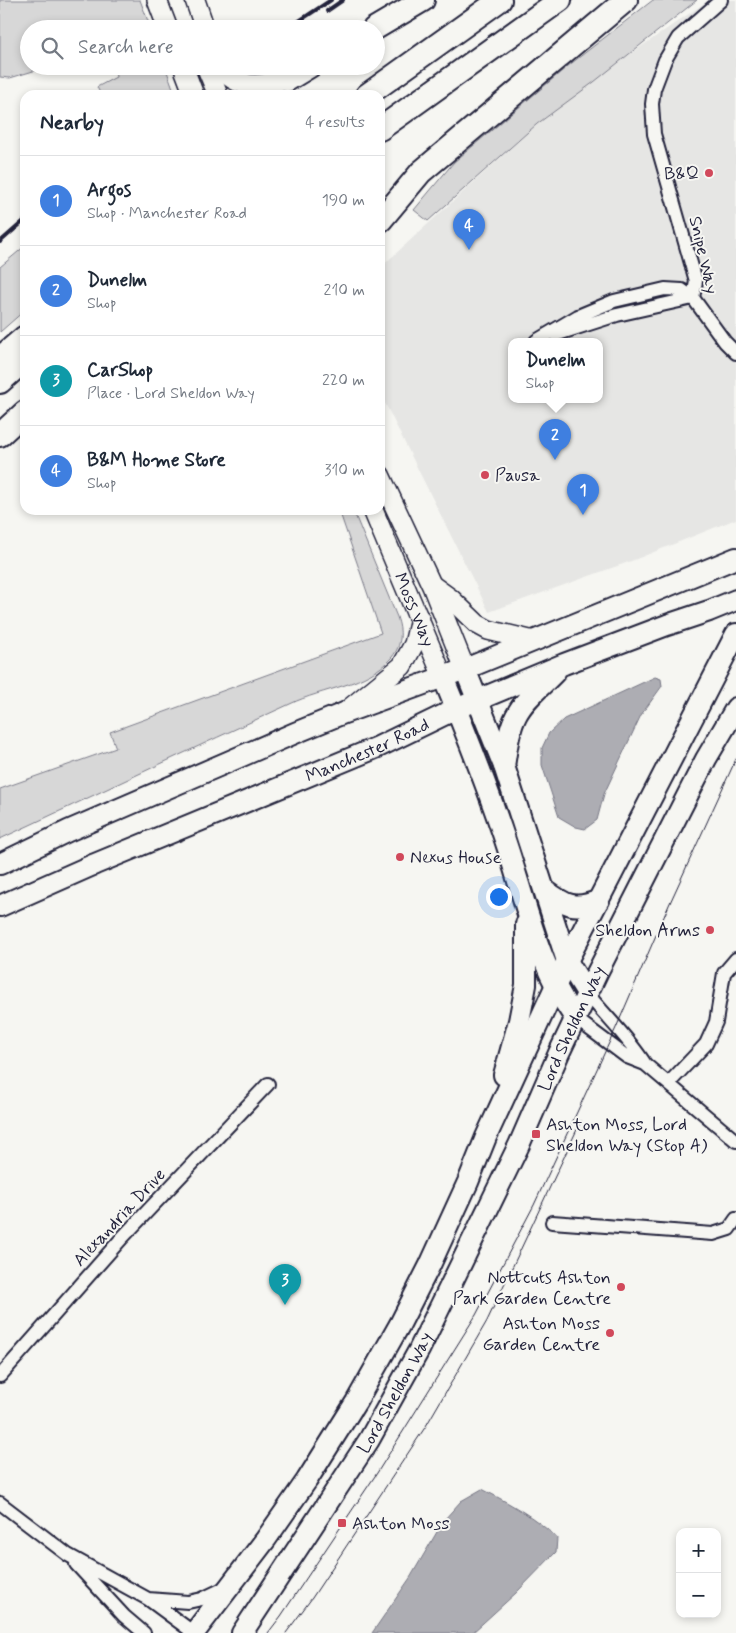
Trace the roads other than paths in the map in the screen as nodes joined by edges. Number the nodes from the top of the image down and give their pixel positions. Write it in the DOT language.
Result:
graph roads {
  1 [pos="158,0"];
  2 [pos="182,0"];
  3 [pos="195,0"];
  4 [pos="422,0"];
  5 [pos="500,0"];
  6 [pos="560,0"];
  7 [pos="626,0"];
  8 [pos="721,0"];
  9 [pos="165,20"];
  10 [pos="190,20"];
  11 [pos="203,20"];
  12 [pos="385,22"];
  13 [pos="186,75"];
  14 [pos="210,75"];
  15 [pos="228,75"];
  16 [pos="295,75"];
  17 [pos="287,80"];
  18 [pos="192,90"];
  19 [pos="216,90"];
  20 [pos="270,90"];
  21 [pos="374,90"];
  22 [pos="385,125"];
  23 [pos="421,172"];
  24 [pos="385,199"];
  25 [pos="385,214"];
  26 [pos="693,298"];
  27 [pos="541,338"];
  28 [pos="545,338"];
  29 [pos="20,341"];
  30 [pos="736,353"];
  31 [pos="0,358"];
  32 [pos="20,364"];
  33 [pos="0,382"];
  34 [pos="20,417"];
  35 [pos="0,435"];
  36 [pos="385,486"];
  37 [pos="375,515"];
  38 [pos="736,558"];
  39 [pos="432,586"];
  40 [pos="736,600"];
  41 [pos="420,619"];
  42 [pos="736,634"];
  43 [pos="534,641"];
  44 [pos="564,664"];
  45 [pos="465,669"];
  46 [pos="443,677"];
  47 [pos="477,701"];
  48 [pos="736,708"];
  49 [pos="456,709"];
  50 [pos="344,713"];
  51 [pos="504,766"];
  52 [pos="0,864"];
  53 [pos="545,890"];
  54 [pos="599,900"];
  55 [pos="0,906"];
  56 [pos="526,907"];
  57 [pos="736,959"];
  58 [pos="568,961"];
  59 [pos="588,992"];
  60 [pos="560,994"];
  61 [pos="575,1018"];
  62 [pos="645,1064"];
  63 [pos="669,1083"];
  64 [pos="268,1084"];
  65 [pos="486,1137"];
  66 [pos="736,1141"];
  67 [pos="736,1219"];
  68 [pos="552,1222"];
  69 [pos="0,1376"];
  70 [pos="0,1503"];
  71 [pos="68,1555"];
  72 [pos="229,1586"];
  73 [pos="148,1599"];
  74 [pos="124,1616"];
  75 [pos="131,1633"];
  76 [pos="144,1633"];
  77 [pos="194,1633"];
  78 [pos="242,1633"];
  1 -- 9 [label="main road"];
  2 -- 10 [label="main road"];
  3 -- 11 [label="main road"];
  4 -- 12 [label="highway"];
  5 -- 21 [label="highway"];
  6 -- 22 [label="highway"];
  7 -- 23 [label="highway"];
  8 -- 26 [label="street, Snipe Way"];
  13 -- 18 [label="main road"];
  14 -- 19 [label="main road"];
  15 -- 17 [label="main road"];
  16 -- 17 [label="highway"];
  17 -- 20 [label="main road"];
  23 -- 24 [label="highway"];
  23 -- 25 [label="highway"];
  26 -- 27 [label="street"];
  26 -- 28 [label="street"];
  26 -- 30 [label="street, Snipe Way"];
  29 -- 31 [label="highway"];
  32 -- 33 [label="highway"];
  34 -- 35 [label="highway"];
  36 -- 39 [label="main road, Moss Way"];
  37 -- 41 [label="main road, Moss Way"];
  38 -- 43 [label="highway"];
  39 -- 43 [label="main road"];
  39 -- 45 [label="main road, Moss Way"];
  40 -- 44 [label="highway, Manchester Road"];
  41 -- 46 [label="main road, Moss Way"];
  41 -- 50 [label="main road"];
  42 -- 54 [label="highway, Lord Sheldon Way"];
  43 -- 45 [label="highway"];
  44 -- 47 [label="highway, Manchester Road"];
  44 -- 51 [label="highway"];
  45 -- 46 [label="highway, Manchester Road"];
  45 -- 47 [label="highway, Lord Sheldon Way"];
  46 -- 49 [label="highway, Moss Way"];
  46 -- 50 [label="highway, Manchester Road"];
  47 -- 49 [label="highway, Manchester Road"];
  47 -- 51 [label="highway, Lord Sheldon Way"];
  48 -- 59 [label="highway, Lord Sheldon Way"];
  49 -- 55 [label="highway, Manchester Road"];
  49 -- 56 [label="highway, Lord Sheldon Way"];
  50 -- 52 [label="highway, Manchester Road"];
  51 -- 53 [label="highway, Lord Sheldon Way"];
  53 -- 54 [label="highway"];
  53 -- 58 [label="highway, Lord Sheldon Way"];
  54 -- 58 [label="highway, Lord Sheldon Way"];
  56 -- 60 [label="highway, Lord Sheldon Way"];
  56 -- 65 [label="highway"];
  57 -- 63 [label="street"];
  58 -- 59 [label="highway"];
  58 -- 60 [label="highway, Lord Sheldon Way"];
  59 -- 60 [label="highway"];
  59 -- 61 [label="highway, Lord Sheldon Way"];
  59 -- 62 [label="street"];
  60 -- 61 [label="highway"];
  60 -- 65 [label="highway, Lord Sheldon Way"];
  61 -- 62 [label="street"];
  61 -- 78 [label="highway, Lord Sheldon Way"];
  62 -- 63 [label="street"];
  63 -- 66 [label="street"];
  64 -- 69 [label="street, Alexandria Drive"];
  65 -- 72 [label="highway, Lord Sheldon Way"];
  67 -- 68 [label="street"];
  70 -- 71 [label="street"];
  71 -- 73 [label="street"];
  71 -- 74 [label="street"];
  72 -- 73 [label="street"];
  72 -- 77 [label="highway, Lord Sheldon Way"];
  73 -- 77 [label="street"];
  74 -- 75 [label="street"];
  74 -- 76 [label="street"];
}
